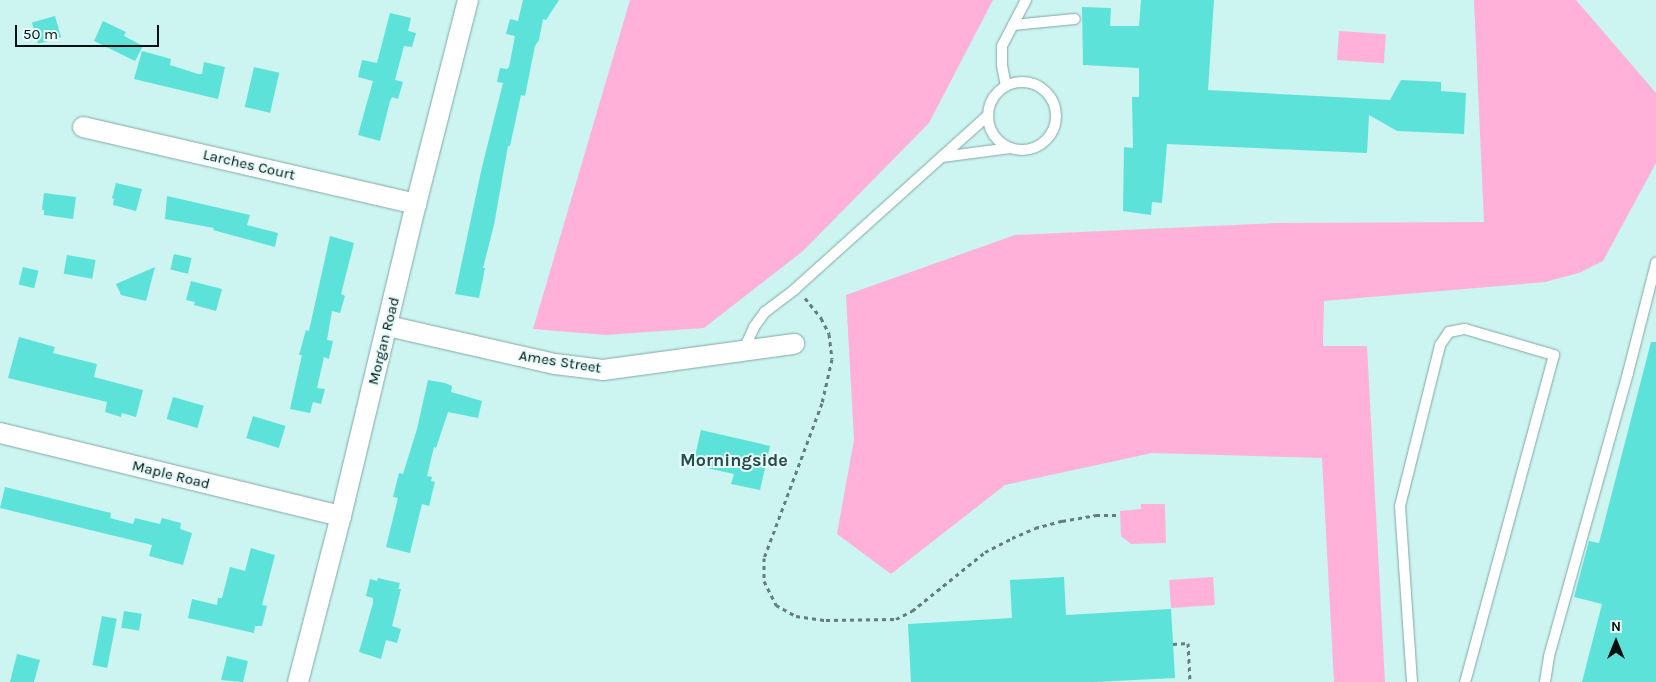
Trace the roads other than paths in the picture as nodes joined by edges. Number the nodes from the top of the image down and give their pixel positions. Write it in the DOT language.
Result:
graph roads {
  1 [pos="468,0"];
  2 [pos="1026,0"];
  3 [pos="1075,19"];
  4 [pos="1013,25"];
  5 [pos="1006,86"];
  6 [pos="988,115"];
  7 [pos="83,127"];
  8 [pos="1010,148"];
  9 [pos="942,157"];
  10 [pos="416,204"];
  11 [pos="1656,263"];
  12 [pos="388,326"];
  13 [pos="794,344"];
  14 [pos="743,351"];
  15 [pos="0,433"];
  16 [pos="341,516"];
  17 [pos="298,682"];
  18 [pos="1412,682"];
  19 [pos="1465,682"];
  20 [pos="1545,682"];
  1 -- 10 [label="street, Morgan Road"];
  2 -- 4 [label="lane"];
  3 -- 4 [label="lane"];
  4 -- 5 [label="lane"];
  5 -- 6 [label="lane"];
  5 -- 8 [label="lane"];
  6 -- 8 [label="lane"];
  6 -- 9 [label="lane"];
  7 -- 10 [label="street, Larches Court"];
  8 -- 9 [label="lane"];
  9 -- 14 [label="lane"];
  10 -- 12 [label="street, Morgan Road"];
  11 -- 20 [label="lane"];
  12 -- 14 [label="street, Ames Street"];
  12 -- 16 [label="street, Morgan Road"];
  13 -- 14 [label="street, Ames Street"];
  15 -- 16 [label="street, Maple Road"];
  16 -- 17 [label="street, Morgan Road"];
  18 -- 19 [label="lane"];
}
